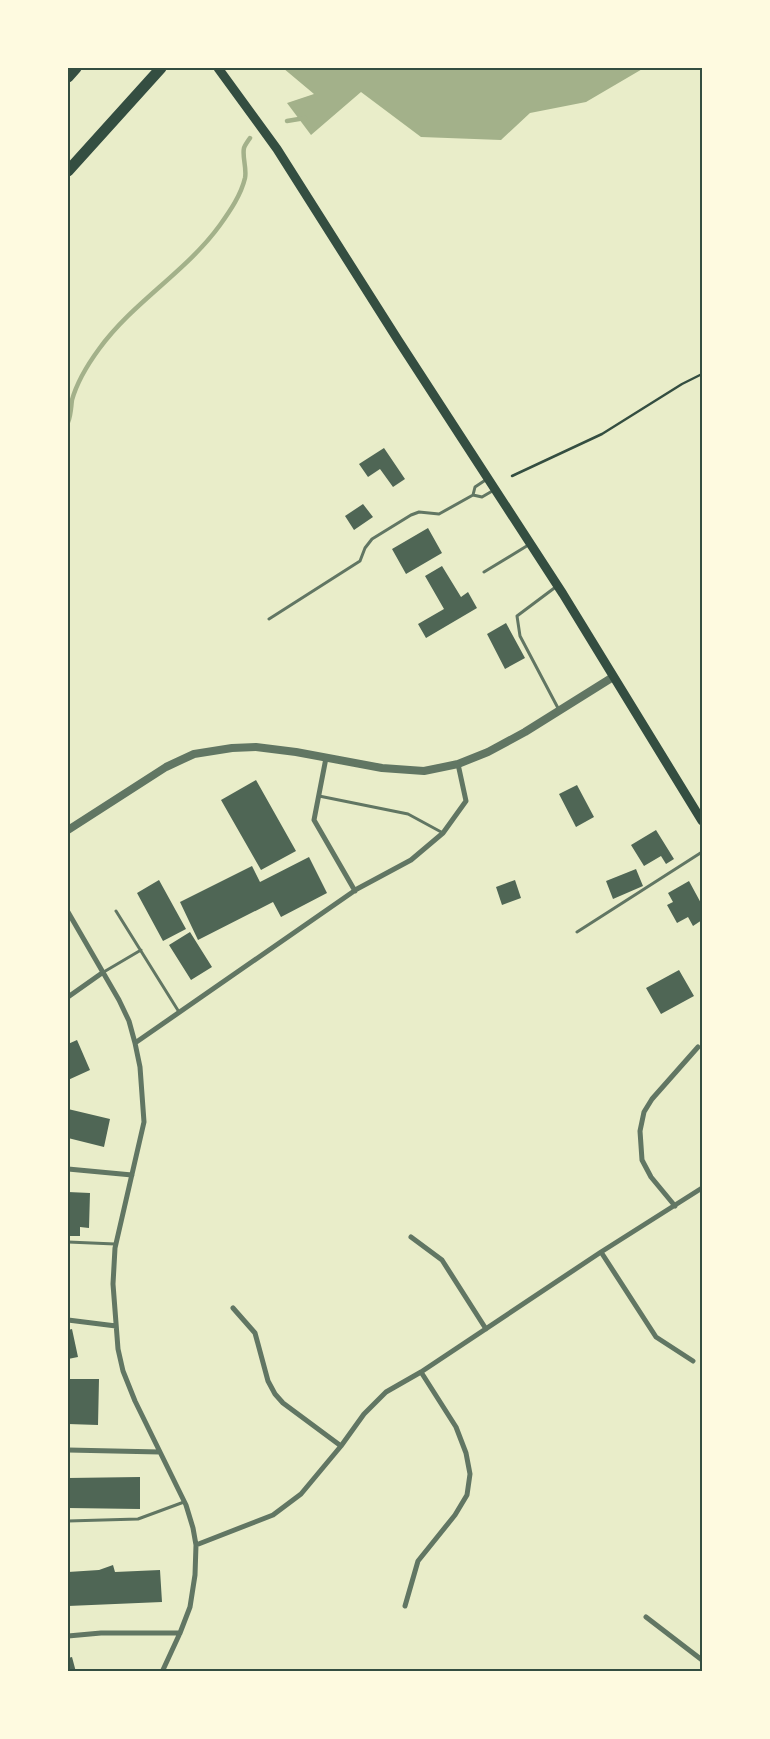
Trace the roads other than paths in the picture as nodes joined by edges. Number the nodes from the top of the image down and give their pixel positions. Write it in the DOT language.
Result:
graph roads {
  1 [pos="76,68"];
  2 [pos="161,68"];
  3 [pos="218,68"];
  4 [pos="68,77"];
  5 [pos="68,172"];
  6 [pos="487,478"];
  7 [pos="495,490"];
  8 [pos="473,495"];
  9 [pos="530,544"];
  10 [pos="484,572"];
  11 [pos="557,586"];
  12 [pos="269,619"];
  13 [pos="613,677"];
  14 [pos="559,710"];
  15 [pos="326,758"];
  16 [pos="458,764"];
  17 [pos="319,796"];
  18 [pos="702,821"];
  19 [pos="68,830"];
  20 [pos="443,833"];
  21 [pos="702,852"];
  22 [pos="355,891"];
  23 [pos="116,911"];
  24 [pos="68,912"];
  25 [pos="577,932"];
  26 [pos="140,950"];
  27 [pos="102,973"];
  28 [pos="68,997"];
  29 [pos="179,1012"];
  30 [pos="135,1043"];
  31 [pos="698,1047"];
  32 [pos="68,1169"];
  33 [pos="132,1175"];
  34 [pos="702,1188"];
  35 [pos="675,1206"];
  36 [pos="412,1238"];
  37 [pos="68,1242"];
  38 [pos="116,1244"];
  39 [pos="601,1252"];
  40 [pos="234,1308"];
  41 [pos="68,1320"];
  42 [pos="116,1326"];
  43 [pos="486,1328"];
  44 [pos="693,1361"];
  45 [pos="421,1372"];
  46 [pos="341,1446"];
  47 [pos="68,1450"];
  48 [pos="160,1452"];
  49 [pos="184,1502"];
  50 [pos="68,1521"];
  51 [pos="196,1545"];
  52 [pos="405,1606"];
  53 [pos="646,1617"];
  54 [pos="180,1634"];
  55 [pos="68,1636"];
  56 [pos="702,1660"];
  57 [pos="162,1672"];
  1 -- 4 [label="highway"];
  2 -- 5 [label="highway"];
  3 -- 6 [label="main road"];
  6 -- 7 [label="main road"];
  6 -- 8 [label="lane"];
  7 -- 8 [label="lane"];
  7 -- 9 [label="main road"];
  8 -- 12 [label="lane"];
  9 -- 10 [label="lane"];
  9 -- 11 [label="main road"];
  11 -- 13 [label="main road"];
  11 -- 14 [label="lane"];
  13 -- 14 [label="street"];
  13 -- 18 [label="main road"];
  14 -- 16 [label="street"];
  15 -- 16 [label="street"];
  15 -- 17 [label="street"];
  15 -- 19 [label="street"];
  16 -- 20 [label="street"];
  17 -- 20 [label="lane"];
  17 -- 22 [label="street"];
  20 -- 22 [label="street"];
  21 -- 25 [label="lane"];
  22 -- 29 [label="street"];
  23 -- 26 [label="lane"];
  24 -- 27 [label="street"];
  26 -- 27 [label="lane"];
  26 -- 29 [label="lane"];
  27 -- 28 [label="street"];
  27 -- 30 [label="street"];
  29 -- 30 [label="street"];
  30 -- 33 [label="street"];
  31 -- 35 [label="street"];
  32 -- 33 [label="street"];
  33 -- 38 [label="street"];
  34 -- 35 [label="street"];
  35 -- 39 [label="street"];
  36 -- 43 [label="street"];
  37 -- 38 [label="lane"];
  38 -- 42 [label="street"];
  39 -- 43 [label="street"];
  39 -- 44 [label="street"];
  40 -- 46 [label="street"];
  41 -- 42 [label="street"];
  42 -- 48 [label="street"];
  43 -- 45 [label="street"];
  45 -- 46 [label="street"];
  45 -- 52 [label="street"];
  46 -- 51 [label="street"];
  47 -- 48 [label="street"];
  48 -- 49 [label="street"];
  49 -- 50 [label="lane"];
  49 -- 51 [label="street"];
  51 -- 54 [label="street"];
  53 -- 56 [label="street"];
  54 -- 55 [label="street"];
  54 -- 57 [label="street"];
}
